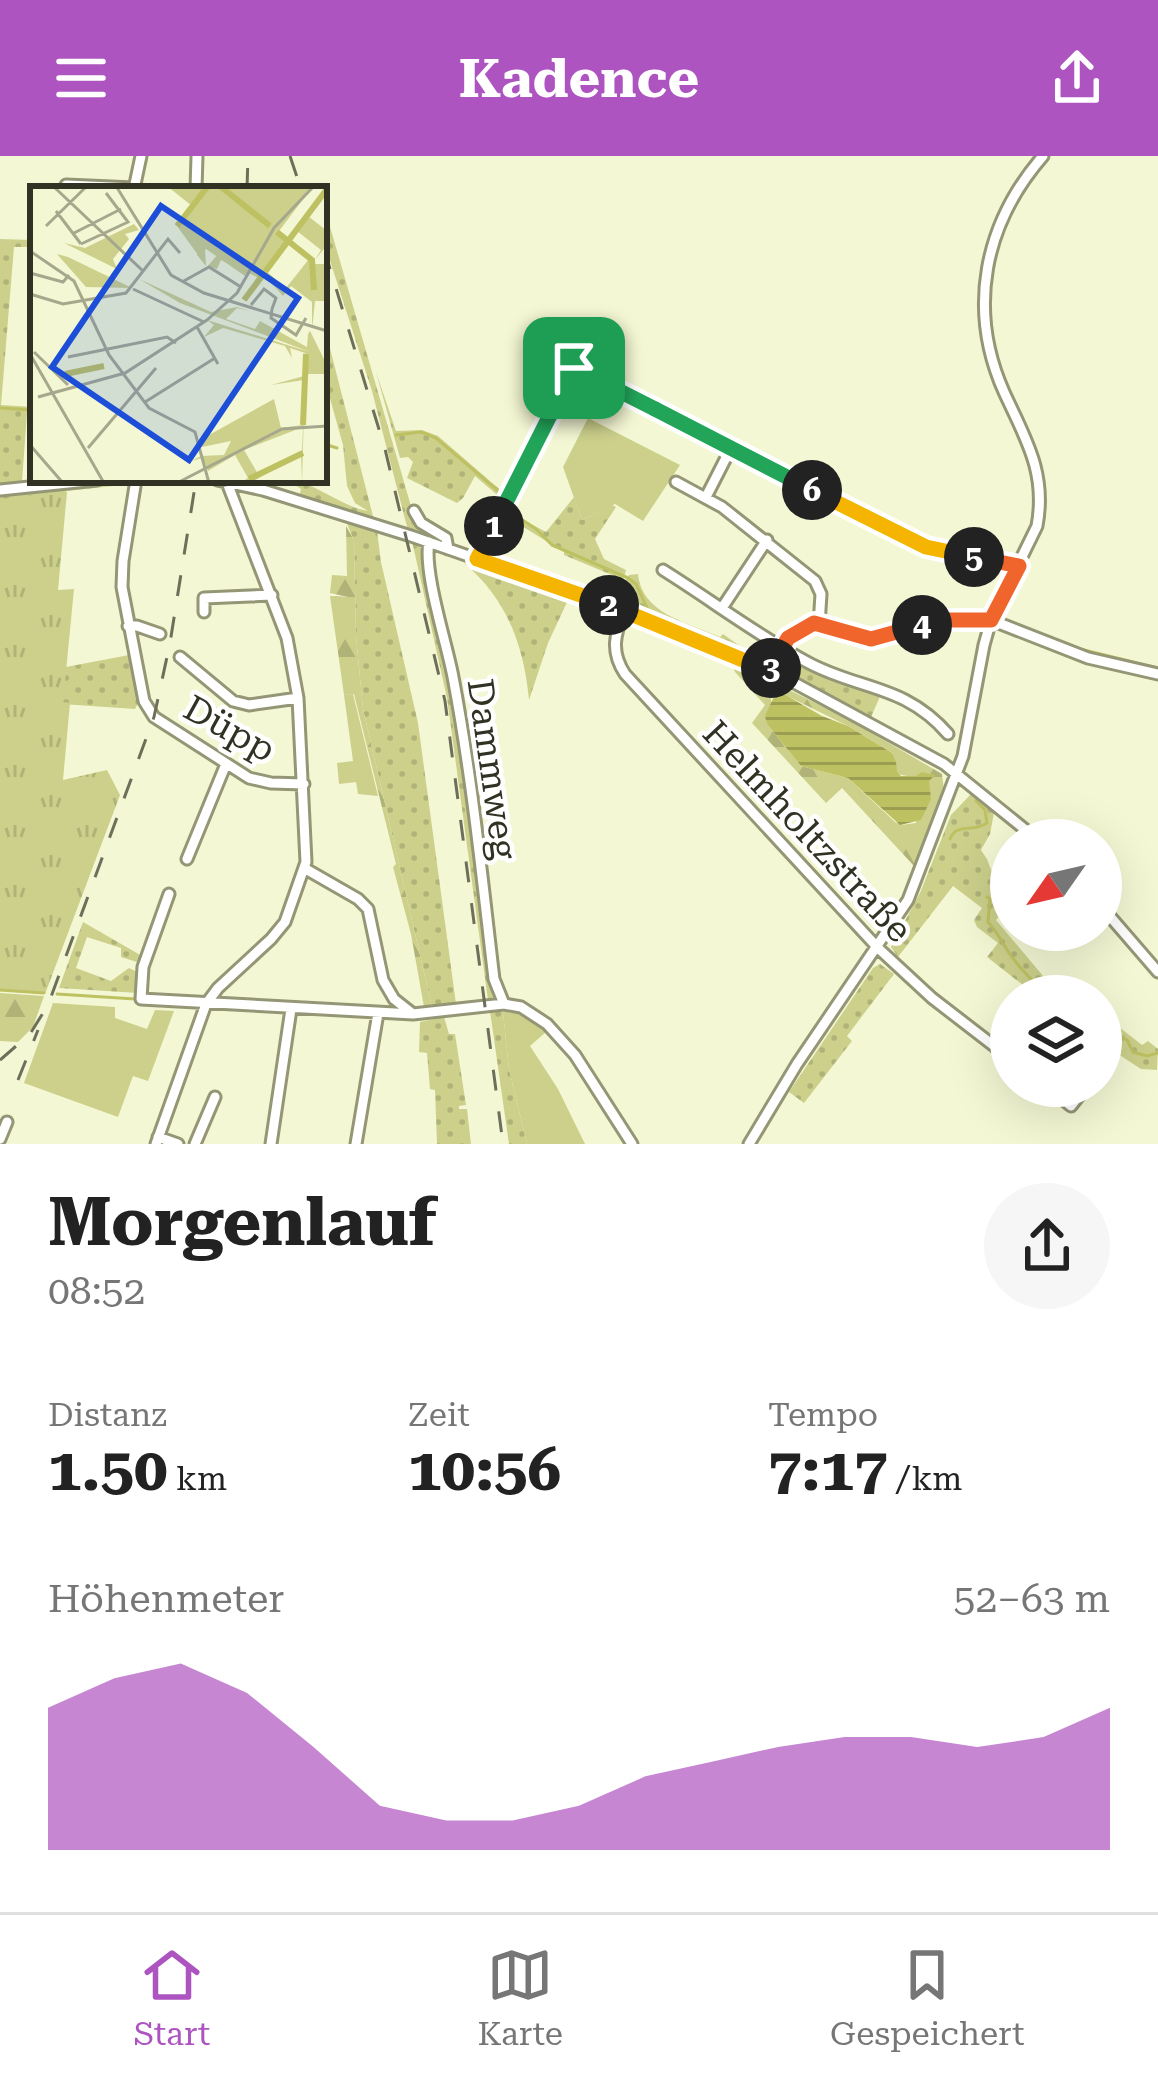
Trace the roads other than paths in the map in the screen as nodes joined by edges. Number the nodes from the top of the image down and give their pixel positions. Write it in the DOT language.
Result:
graph roads {
  1 [pos="141,156"];
  2 [pos="197,156"];
  3 [pos="1043,156"];
  4 [pos="66,185"];
  5 [pos="83,186"];
  6 [pos="135,186"];
  7 [pos="196,186"];
  8 [pos="592,331"];
  9 [pos="574,368"];
  10 [pos="731,448"];
  11 [pos="676,482"];
  12 [pos="68,483"];
  13 [pos="136,483"];
  14 [pos="224,483"];
  15 [pos="234,483"];
  16 [pos="0,490"];
  17 [pos="706,496"];
  18 [pos="414,511"];
  19 [pos="767,540"];
  20 [pos="429,542"];
  21 [pos="448,549"];
  22 [pos="477,559"];
  23 [pos="1019,566"];
  24 [pos="663,570"];
  25 [pos="272,595"];
  26 [pos="722,608"];
  27 [pos="624,610"];
  28 [pos="204,612"];
  29 [pos="991,620"];
  30 [pos="819,625"];
  31 [pos="128,626"];
  32 [pos="160,634"];
  33 [pos="784,648"];
  34 [pos="180,658"];
  35 [pos="770,671"];
  36 [pos="1158,674"];
  37 [pos="298,698"];
  38 [pos="948,734"];
  39 [pos="226,764"];
  40 [pos="957,774"];
  41 [pos="304,784"];
  42 [pos="1012,819"];
  43 [pos="188,859"];
  44 [pos="304,868"];
  45 [pos="170,894"];
  46 [pos="1122,930"];
  47 [pos="878,948"];
  48 [pos="1158,971"];
  49 [pos="206,1004"];
  50 [pos="504,1004"];
  51 [pos="291,1009"];
  52 [pos="378,1013"];
  53 [pos="413,1014"];
  54 [pos="990,1043"];
  55 [pos="215,1097"];
  56 [pos="7,1122"];
  57 [pos="0,1138"];
  58 [pos="157,1140"];
  59 [pos="178,1144"];
  60 [pos="195,1144"];
  61 [pos="272,1144"];
  62 [pos="356,1144"];
  63 [pos="632,1144"];
  64 [pos="749,1144"];
  1 -- 6 [label="street"];
  2 -- 7 [label="street"];
  3 -- 23 [label="street"];
  4 -- 5 [label="street"];
  8 -- 9 [label="street"];
  9 -- 10 [label="street"];
  9 -- 22 [label="street"];
  10 -- 17 [label="street"];
  10 -- 23 [label="street"];
  11 -- 17 [label="street"];
  12 -- 16 [label="street"];
  13 -- 31 [label="street, Düpp"];
  14 -- 25 [label="street"];
  15 -- 20 [label="street"];
  17 -- 19 [label="street"];
  18 -- 21 [label="street"];
  19 -- 26 [label="street"];
  19 -- 30 [label="street"];
  20 -- 21 [label="street"];
  20 -- 50 [label="street, Dammweg"];
  21 -- 22 [label="street"];
  22 -- 27 [label="street"];
  23 -- 29 [label="street"];
  24 -- 26 [label="street"];
  25 -- 28 [label="street"];
  25 -- 37 [label="street"];
  26 -- 33 [label="street"];
  27 -- 35 [label="street"];
  27 -- 47 [label="street, Helmholtzstraße"];
  29 -- 30 [label="street"];
  29 -- 36 [label="street"];
  29 -- 40 [label="street"];
  30 -- 33 [label="street"];
  31 -- 32 [label="street"];
  31 -- 39 [label="street, Düpp"];
  33 -- 35 [label="street"];
  33 -- 38 [label="street"];
  34 -- 37 [label="street"];
  35 -- 40 [label="street"];
  37 -- 41 [label="street"];
  39 -- 41 [label="street, Düpp"];
  39 -- 43 [label="street"];
  40 -- 42 [label="street"];
  40 -- 47 [label="street"];
  41 -- 44 [label="street"];
  44 -- 49 [label="street"];
  44 -- 53 [label="street"];
  45 -- 49 [label="street"];
  46 -- 48 [label="street"];
  47 -- 54 [label="street, Helmholtzstraße"];
  47 -- 64 [label="street"];
  49 -- 51 [label="street"];
  49 -- 58 [label="street"];
  50 -- 53 [label="street"];
  50 -- 63 [label="street"];
  51 -- 52 [label="street"];
  51 -- 61 [label="street"];
  52 -- 53 [label="street"];
  52 -- 62 [label="street"];
  55 -- 60 [label="street"];
  56 -- 57 [label="street"];
  58 -- 59 [label="street"];
}
